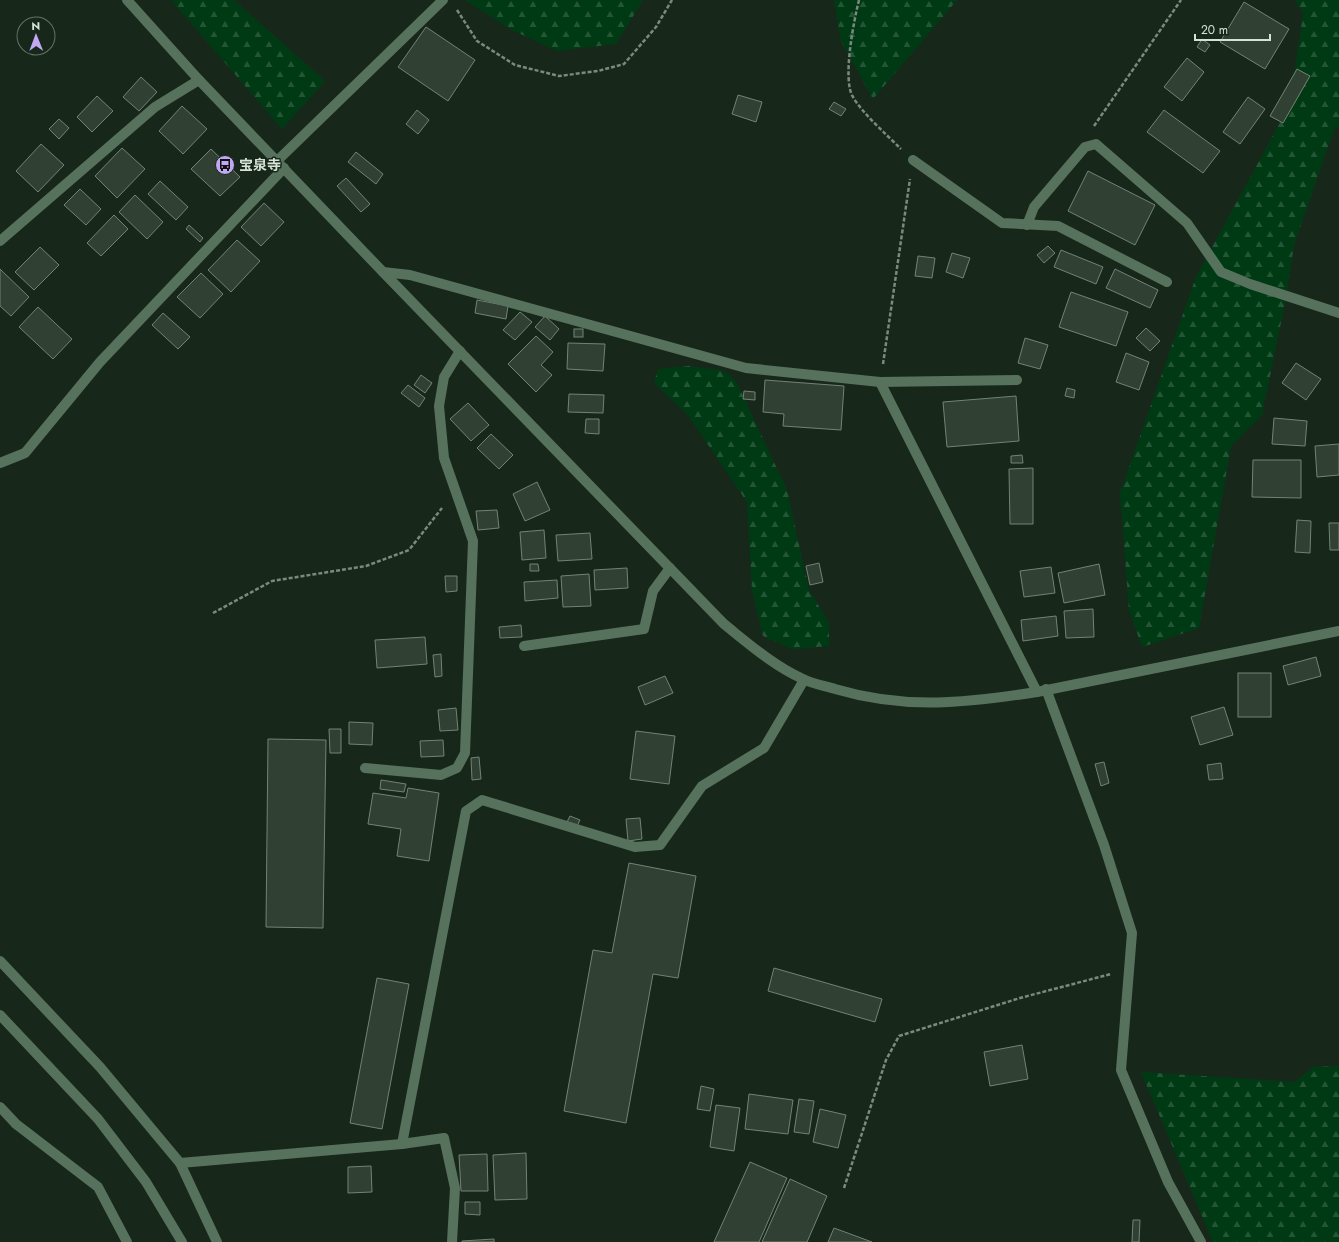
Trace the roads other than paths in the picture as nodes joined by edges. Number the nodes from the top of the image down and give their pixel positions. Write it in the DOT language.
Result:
graph roads {
  1 [pos="126,0"];
  2 [pos="443,0"];
  3 [pos="199,80"];
  4 [pos="913,160"];
  5 [pos="281,164"];
  6 [pos="1027,224"];
  7 [pos="0,242"];
  8 [pos="383,272"];
  9 [pos="1168,282"];
  10 [pos="1339,313"];
  11 [pos="460,351"];
  12 [pos="1017,380"];
  13 [pos="880,382"];
  14 [pos="0,463"];
  15 [pos="670,568"];
  16 [pos="1339,631"];
  17 [pos="524,646"];
  18 [pos="804,680"];
  19 [pos="1042,691"];
  20 [pos="365,768"];
  21 [pos="0,961"];
  22 [pos="0,1015"];
  23 [pos="0,1107"];
  24 [pos="402,1144"];
  25 [pos="180,1163"];
  26 [pos="127,1242"];
  27 [pos="182,1242"];
  28 [pos="217,1242"];
  29 [pos="452,1242"];
  30 [pos="1201,1242"];
  1 -- 3 [label="street"];
  2 -- 5 [label="street"];
  3 -- 5 [label="street"];
  3 -- 7 [label="street"];
  4 -- 6 [label="street"];
  5 -- 8 [label="street"];
  5 -- 14 [label="street"];
  6 -- 9 [label="street"];
  6 -- 10 [label="street"];
  8 -- 11 [label="street"];
  8 -- 13 [label="street"];
  11 -- 15 [label="street"];
  11 -- 20 [label="street"];
  12 -- 13 [label="street"];
  13 -- 19 [label="street"];
  15 -- 17 [label="street"];
  15 -- 18 [label="street"];
  16 -- 19 [label="street"];
  18 -- 19 [label="street"];
  18 -- 24 [label="street"];
  19 -- 30 [label="street"];
  21 -- 25 [label="street"];
  22 -- 27 [label="street"];
  23 -- 26 [label="street"];
  24 -- 25 [label="street"];
  24 -- 29 [label="street"];
  25 -- 28 [label="street"];
}
